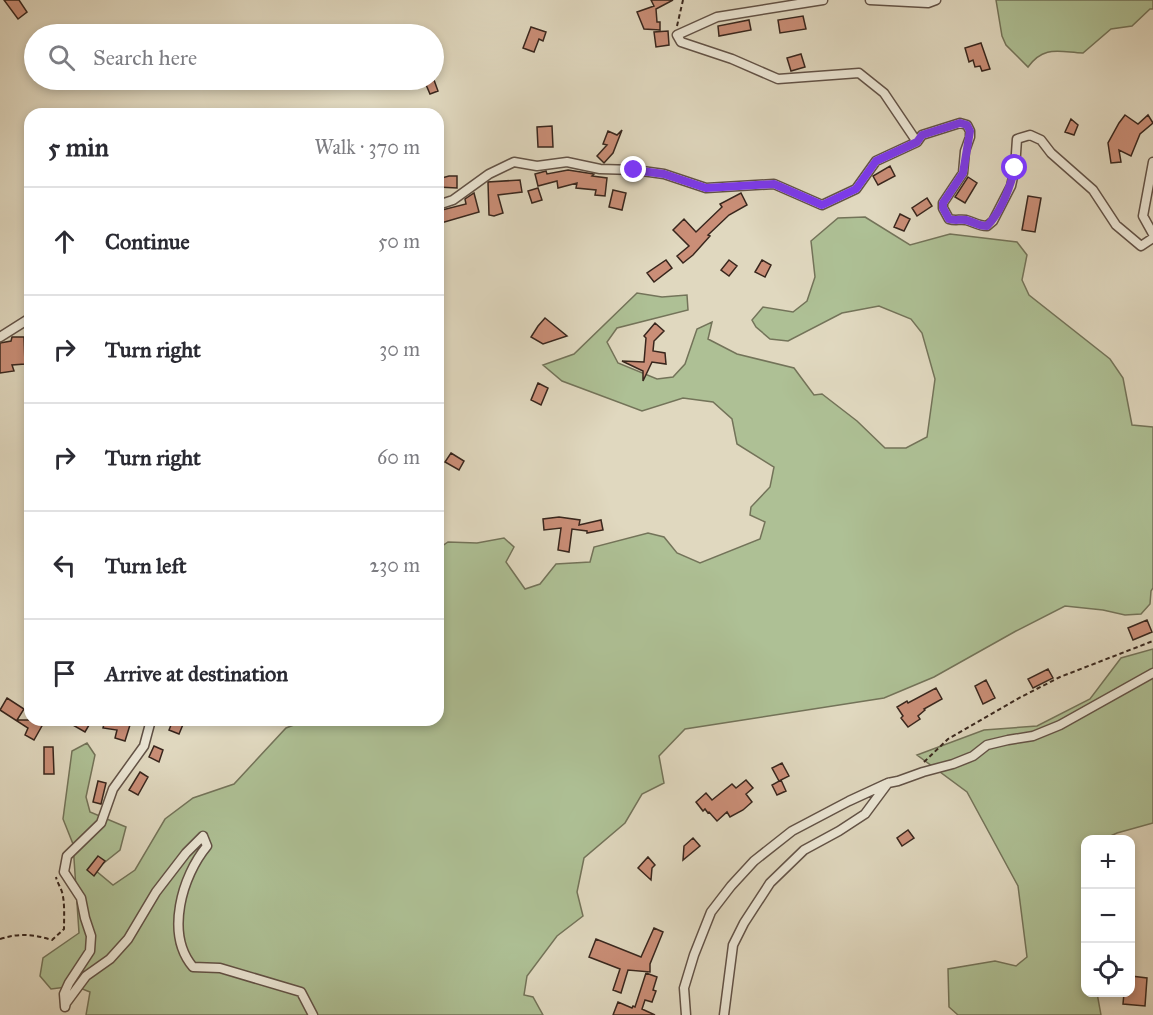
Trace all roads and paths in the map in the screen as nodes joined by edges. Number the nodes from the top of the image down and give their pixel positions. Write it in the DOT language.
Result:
graph roads {
  1 [pos="682,0"];
  2 [pos="823,0"];
  3 [pos="870,0"];
  4 [pos="936,0"];
  5 [pos="677,35"];
  6 [pos="917,142"];
  7 [pos="1153,162"];
  8 [pos="444,203"];
  9 [pos="1153,236"];
  10 [pos="24,322"];
  11 [pos="0,337"];
  12 [pos="1153,641"];
  13 [pos="1153,673"];
  14 [pos="149,726"];
  15 [pos="924,762"];
  16 [pos="888,783"];
  17 [pos="56,873"];
  18 [pos="0,939"];
  19 [pos="65,1011"];
  20 [pos="313,1015"];
  21 [pos="686,1015"];
  22 [pos="724,1015"];
  1 -- 5 [label="path"];
  2 -- 5 [label="street"];
  3 -- 4 [label="street"];
  5 -- 6 [label="street"];
  6 -- 8 [label="street"];
  6 -- 9 [label="street"];
  7 -- 9 [label="street"];
  10 -- 11 [label="street"];
  12 -- 15 [label="path"];
  13 -- 16 [label="street"];
  14 -- 19 [label="street"];
  16 -- 21 [label="street"];
  16 -- 22 [label="street"];
  17 -- 18 [label="path"];
  19 -- 20 [label="street"];
}
